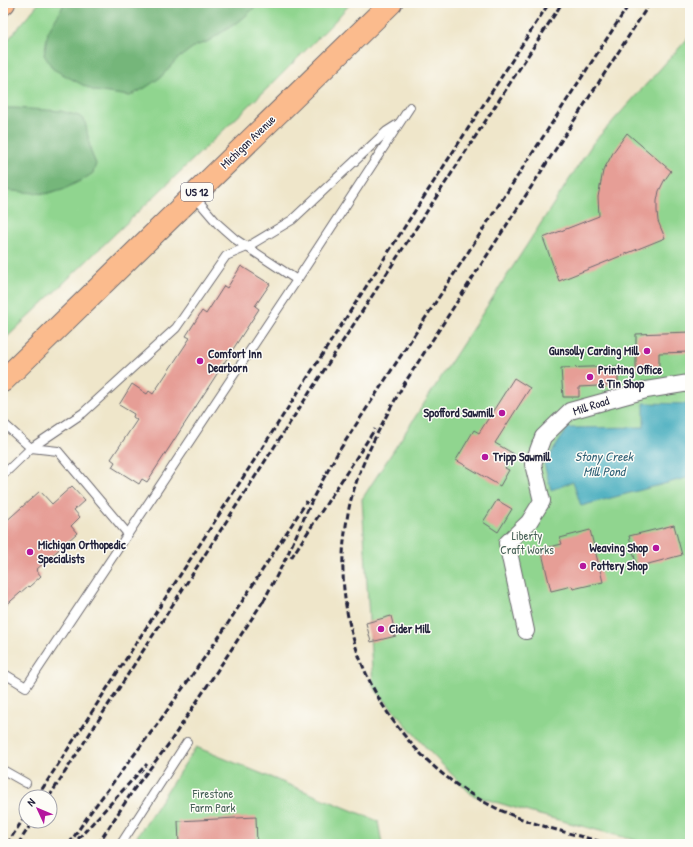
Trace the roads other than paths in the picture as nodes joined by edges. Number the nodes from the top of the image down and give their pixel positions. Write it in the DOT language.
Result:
graph roads {
  1 [pos="391,3"];
  2 [pos="410,107"];
  3 [pos="401,122"];
  4 [pos="193,195"];
  5 [pos="247,247"];
  6 [pos="297,280"];
  7 [pos="3,381"];
  8 [pos="690,384"];
  9 [pos="3,423"];
  10 [pos="31,448"];
  11 [pos="3,475"];
  12 [pos="128,534"];
  13 [pos="526,631"];
  14 [pos="3,673"];
  15 [pos="187,742"];
  16 [pos="3,770"];
  17 [pos="26,783"];
  18 [pos="121,844"];
  1 -- 4 [label="main road, Michigan Avenue / US 12"];
  2 -- 3 [label="lane"];
  3 -- 5 [label="lane"];
  3 -- 6 [label="lane"];
  4 -- 5 [label="lane"];
  4 -- 7 [label="main road, Michigan Avenue / US 12"];
  5 -- 6 [label="lane"];
  5 -- 10 [label="lane"];
  6 -- 12 [label="lane"];
  8 -- 13 [label="street, Mill Road"];
  9 -- 10 [label="lane"];
  10 -- 11 [label="lane"];
  10 -- 12 [label="lane"];
  12 -- 14 [label="lane"];
  15 -- 18 [label="lane"];
  16 -- 17 [label="lane"];
}
